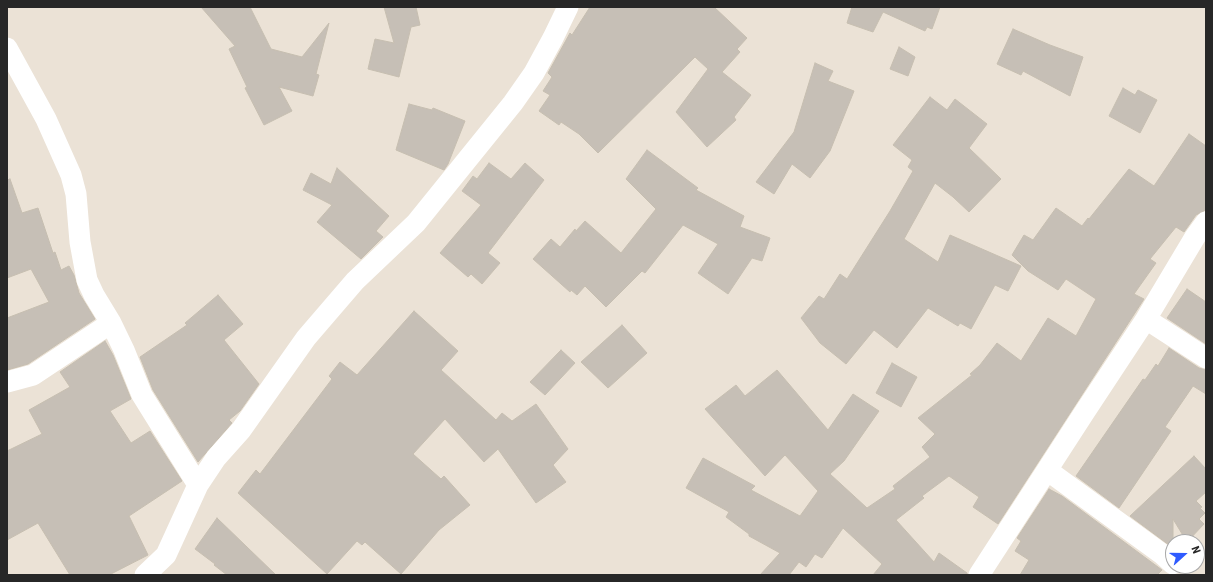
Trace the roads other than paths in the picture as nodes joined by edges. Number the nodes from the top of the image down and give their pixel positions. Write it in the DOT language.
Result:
graph roads {
  1 [pos="568,7"];
  2 [pos="7,48"];
  3 [pos="1206,222"];
  4 [pos="1146,319"];
  5 [pos="111,323"];
  6 [pos="1206,358"];
  7 [pos="7,382"];
  8 [pos="1047,470"];
  9 [pos="198,485"];
  10 [pos="1165,557"];
  11 [pos="145,575"];
  12 [pos="979,575"];
  1 -- 9 [label="street"];
  2 -- 5 [label="street"];
  3 -- 4 [label="street"];
  4 -- 6 [label="street"];
  4 -- 8 [label="street"];
  5 -- 7 [label="street"];
  5 -- 9 [label="street"];
  8 -- 10 [label="street"];
  8 -- 12 [label="street"];
  9 -- 11 [label="street"];
}
